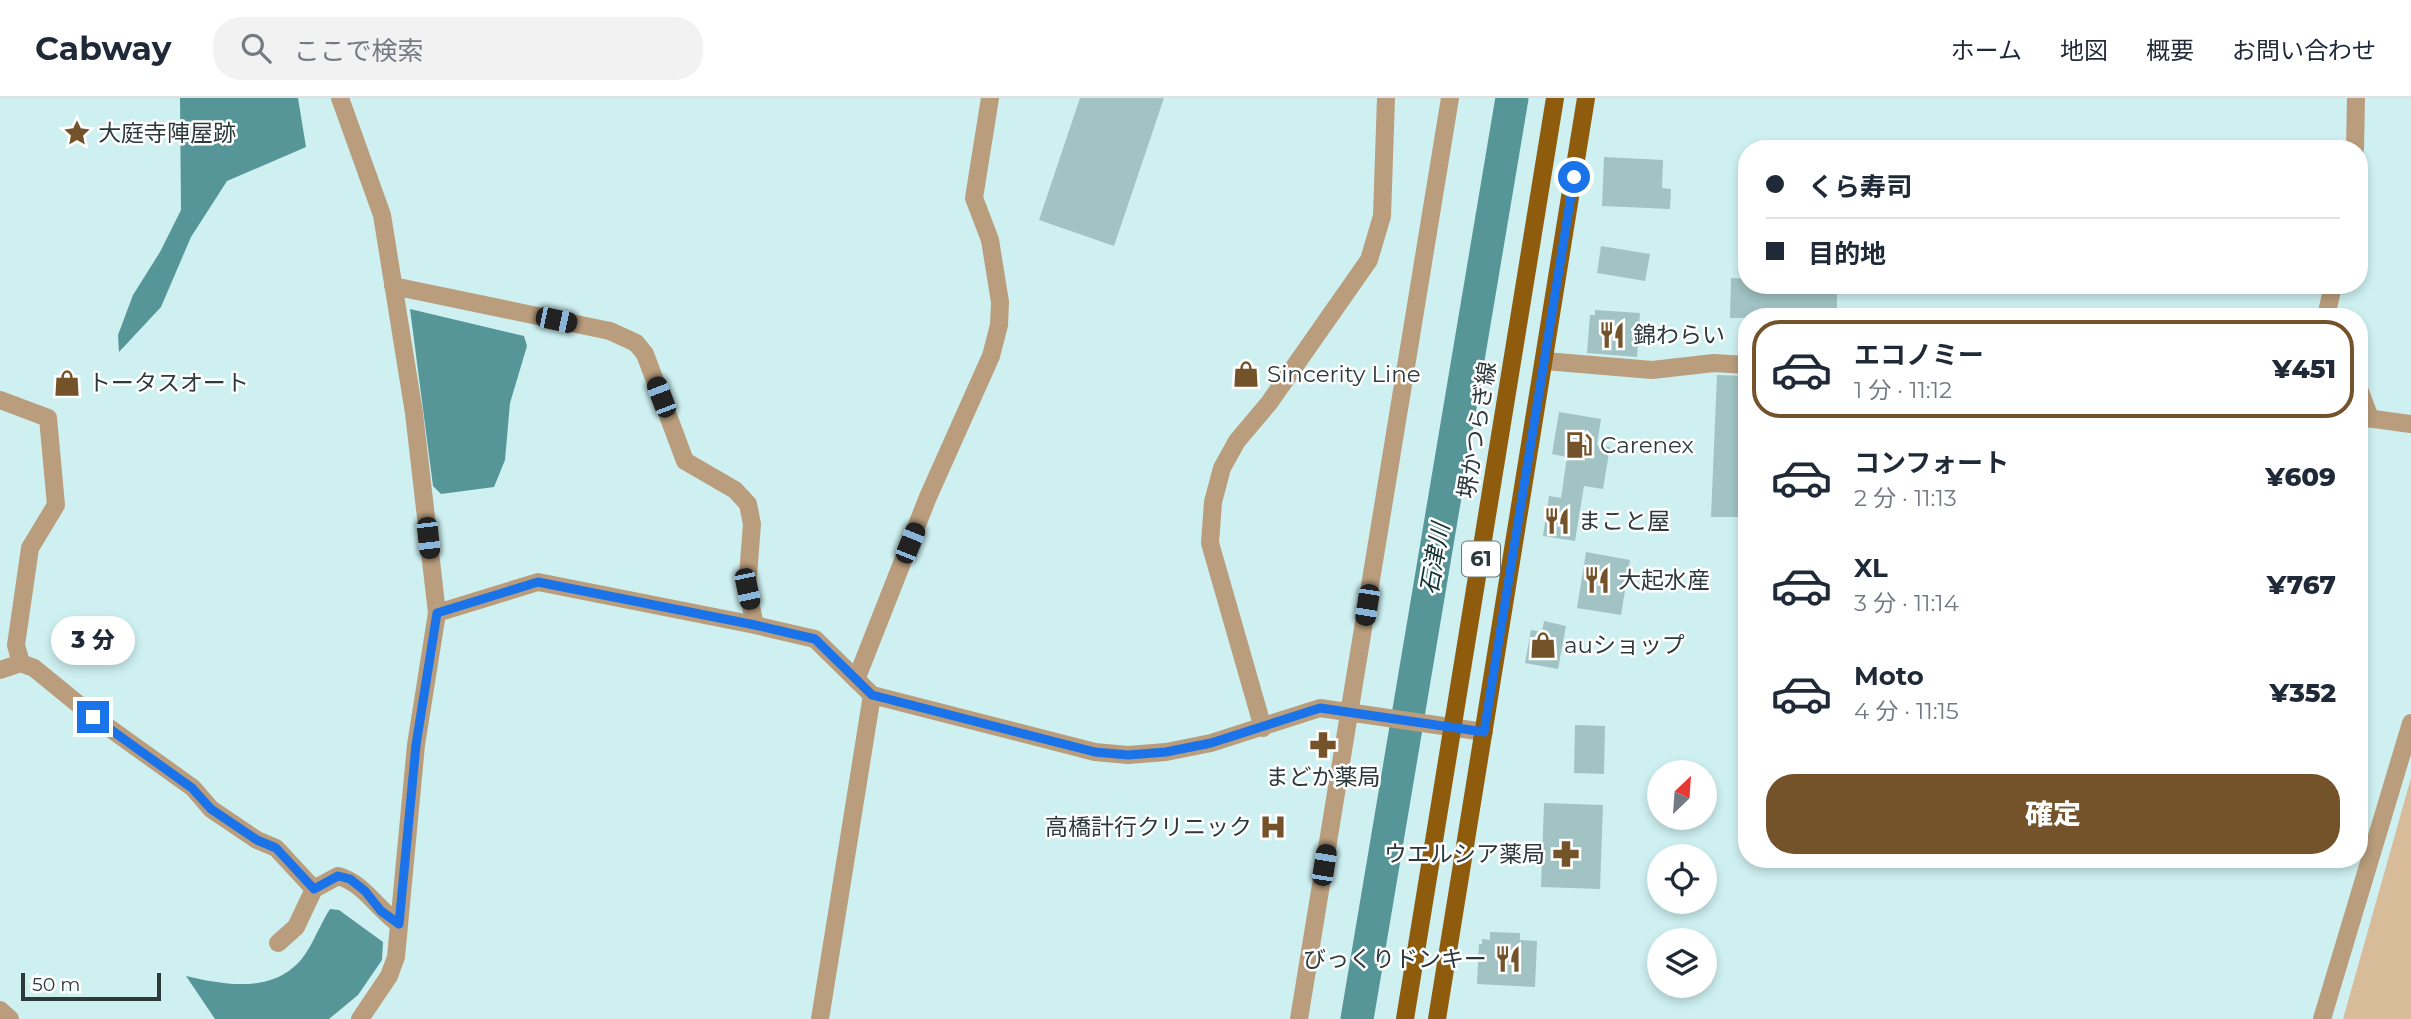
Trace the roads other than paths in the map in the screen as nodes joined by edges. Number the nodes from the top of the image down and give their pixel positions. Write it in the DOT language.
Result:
graph roads {
  1 [pos="340,98"];
  2 [pos="990,98"];
  3 [pos="1386,98"];
  4 [pos="1450,98"];
  5 [pos="1555,98"];
  6 [pos="1587,98"];
  7 [pos="2356,98"];
  8 [pos="2355,140"];
  9 [pos="393,286"];
  10 [pos="1545,361"];
  11 [pos="1738,364"];
  12 [pos="0,400"];
  13 [pos="2368,417"];
  14 [pos="2411,424"];
  15 [pos="437,613"];
  16 [pos="755,625"];
  17 [pos="21,663"];
  18 [pos="0,670"];
  19 [pos="856,680"];
  20 [pos="872,695"];
  21 [pos="1349,711"];
  22 [pos="2411,723"];
  23 [pos="1453,727"];
  24 [pos="1263,728"];
  25 [pos="1484,732"];
  26 [pos="2368,866"];
  27 [pos="2367,868"];
  28 [pos="314,889"];
  29 [pos="399,924"];
  30 [pos="278,943"];
  31 [pos="0,1010"];
  32 [pos="10,1019"];
  33 [pos="360,1019"];
  34 [pos="820,1019"];
  35 [pos="1299,1019"];
  36 [pos="1405,1019"];
  37 [pos="1437,1019"];
  38 [pos="2322,1019"];
  1 -- 9 [label="street"];
  2 -- 19 [label="street"];
  3 -- 24 [label="street"];
  4 -- 21 [label="street"];
  5 -- 23 [label="main road, 堺かつらぎ線 / 61"];
  6 -- 10 [label="main road, 61"];
  7 -- 8 [label="street"];
  9 -- 15 [label="street"];
  9 -- 16 [label="street"];
  10 -- 11 [label="street"];
  10 -- 25 [label="main road, 61"];
  12 -- 17 [label="street"];
  13 -- 14 [label="street"];
  15 -- 16 [label="street"];
  15 -- 29 [label="street"];
  16 -- 19 [label="street"];
  17 -- 18 [label="street"];
  17 -- 28 [label="street"];
  19 -- 20 [label="street"];
  20 -- 24 [label="street"];
  20 -- 34 [label="street"];
  21 -- 23 [label="street"];
  21 -- 24 [label="street"];
  21 -- 35 [label="street"];
  22 -- 26 [label="street"];
  23 -- 25 [label="street"];
  23 -- 36 [label="main road, 堺かつらぎ線 / 61"];
  25 -- 37 [label="main road, 61"];
  27 -- 38 [label="street"];
  28 -- 29 [label="street"];
  28 -- 30 [label="street"];
  29 -- 33 [label="street"];
  31 -- 32 [label="street"];
}
